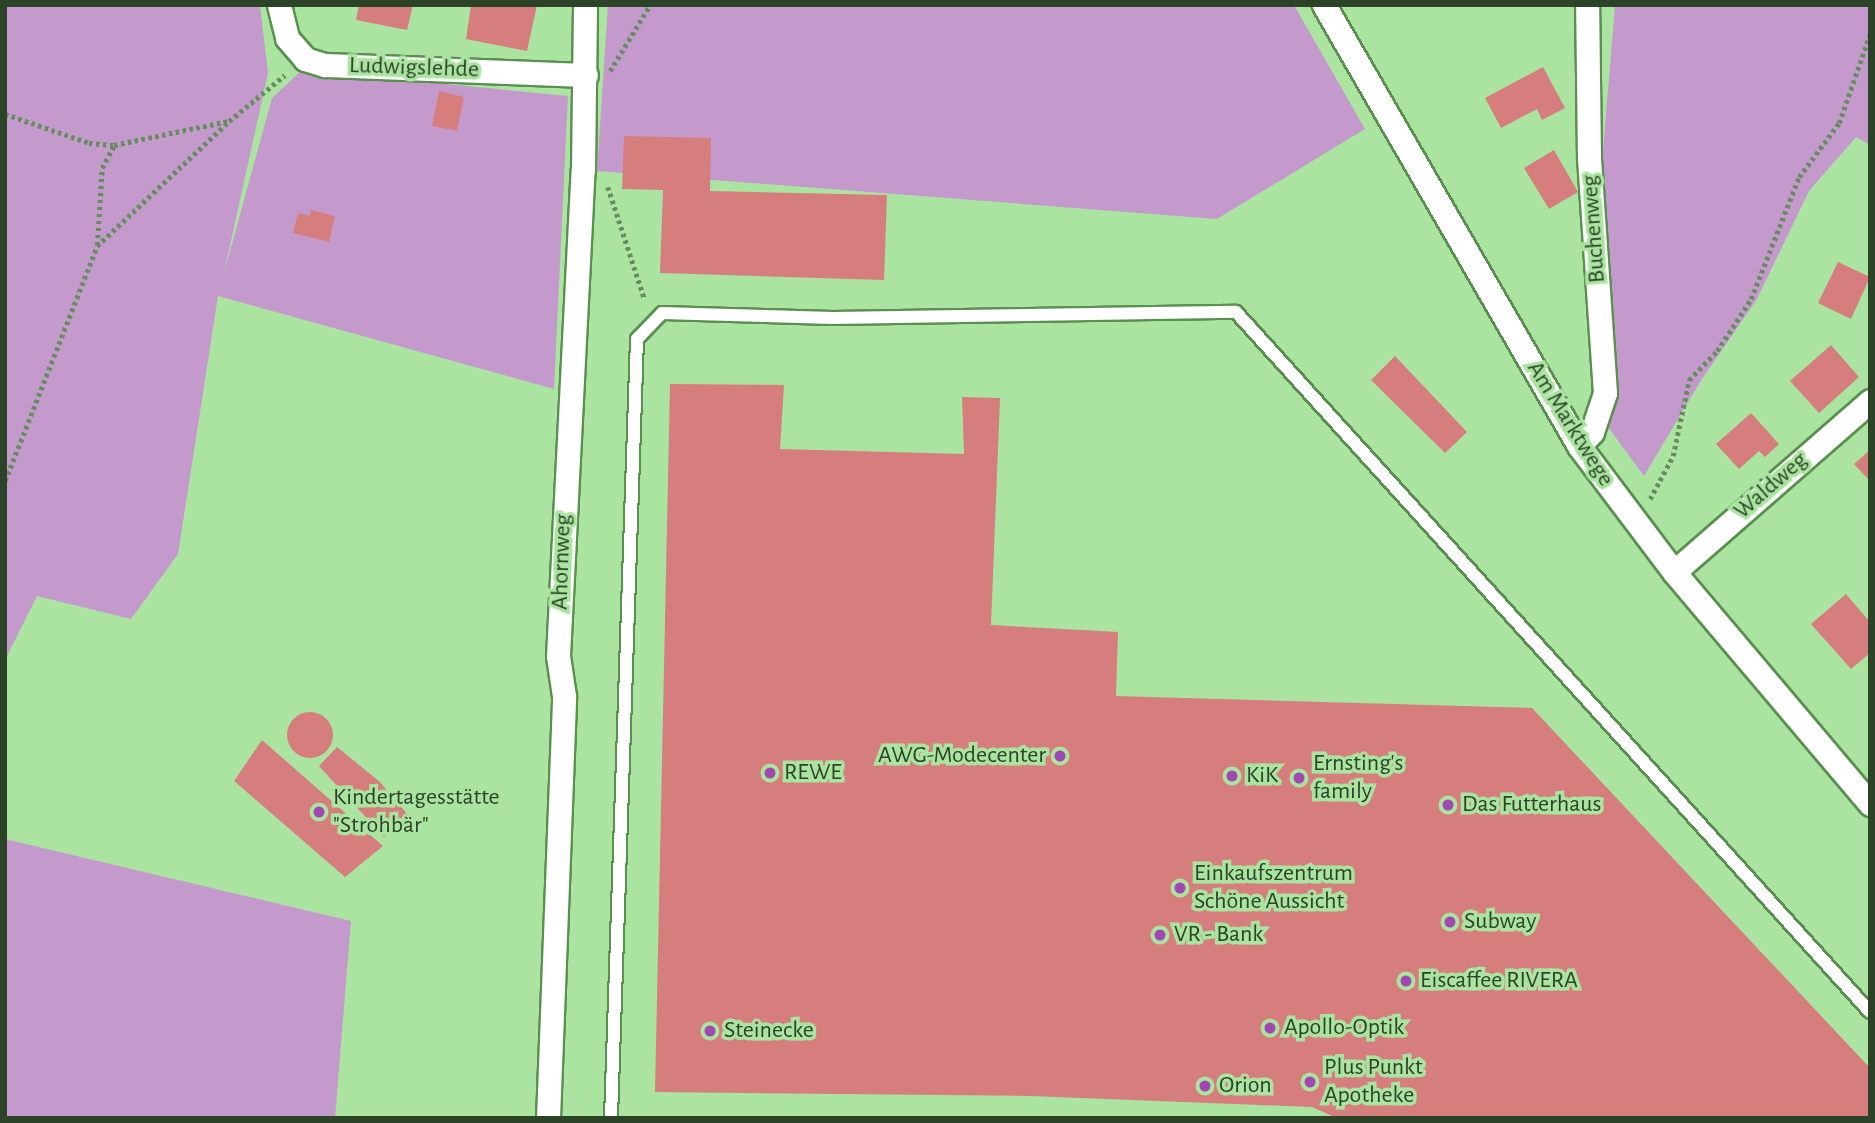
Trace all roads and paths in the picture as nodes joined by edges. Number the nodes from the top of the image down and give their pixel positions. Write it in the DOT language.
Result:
graph roads {
  1 [pos="279,5"];
  2 [pos="585,5"];
  3 [pos="650,5"];
  4 [pos="1324,5"];
  5 [pos="1587,5"];
  6 [pos="1870,34"];
  7 [pos="305,59"];
  8 [pos="586,75"];
  9 [pos="5,114"];
  10 [pos="229,121"];
  11 [pos="114,145"];
  12 [pos="582,179"];
  13 [pos="97,246"];
  14 [pos="651,321"];
  15 [pos="1870,401"];
  16 [pos="1578,446"];
  17 [pos="5,481"];
  18 [pos="1657,511"];
  19 [pos="1674,572"];
  20 [pos="1870,804"];
  21 [pos="1870,1012"];
  22 [pos="548,1118"];
  23 [pos="611,1118"];
  1 -- 7 [label="street"];
  2 -- 8 [label="street, Ahornweg"];
  3 -- 8 [label="path"];
  4 -- 16 [label="street, Am Marktwege"];
  5 -- 16 [label="street, Buchenweg"];
  6 -- 18 [label="path"];
  7 -- 8 [label="street, Ludwigslehde"];
  7 -- 10 [label="path"];
  8 -- 12 [label="street, Ahornweg"];
  9 -- 11 [label="path"];
  10 -- 11 [label="path"];
  10 -- 13 [label="path"];
  11 -- 13 [label="path"];
  12 -- 14 [label="path"];
  12 -- 22 [label="street, Ahornweg"];
  13 -- 17 [label="path"];
  14 -- 21 [label="lane"];
  14 -- 23 [label="lane"];
  15 -- 19 [label="street, Waldweg"];
  16 -- 19 [label="street, Am Marktwege"];
  19 -- 20 [label="street, Am Marktwege"];
}
